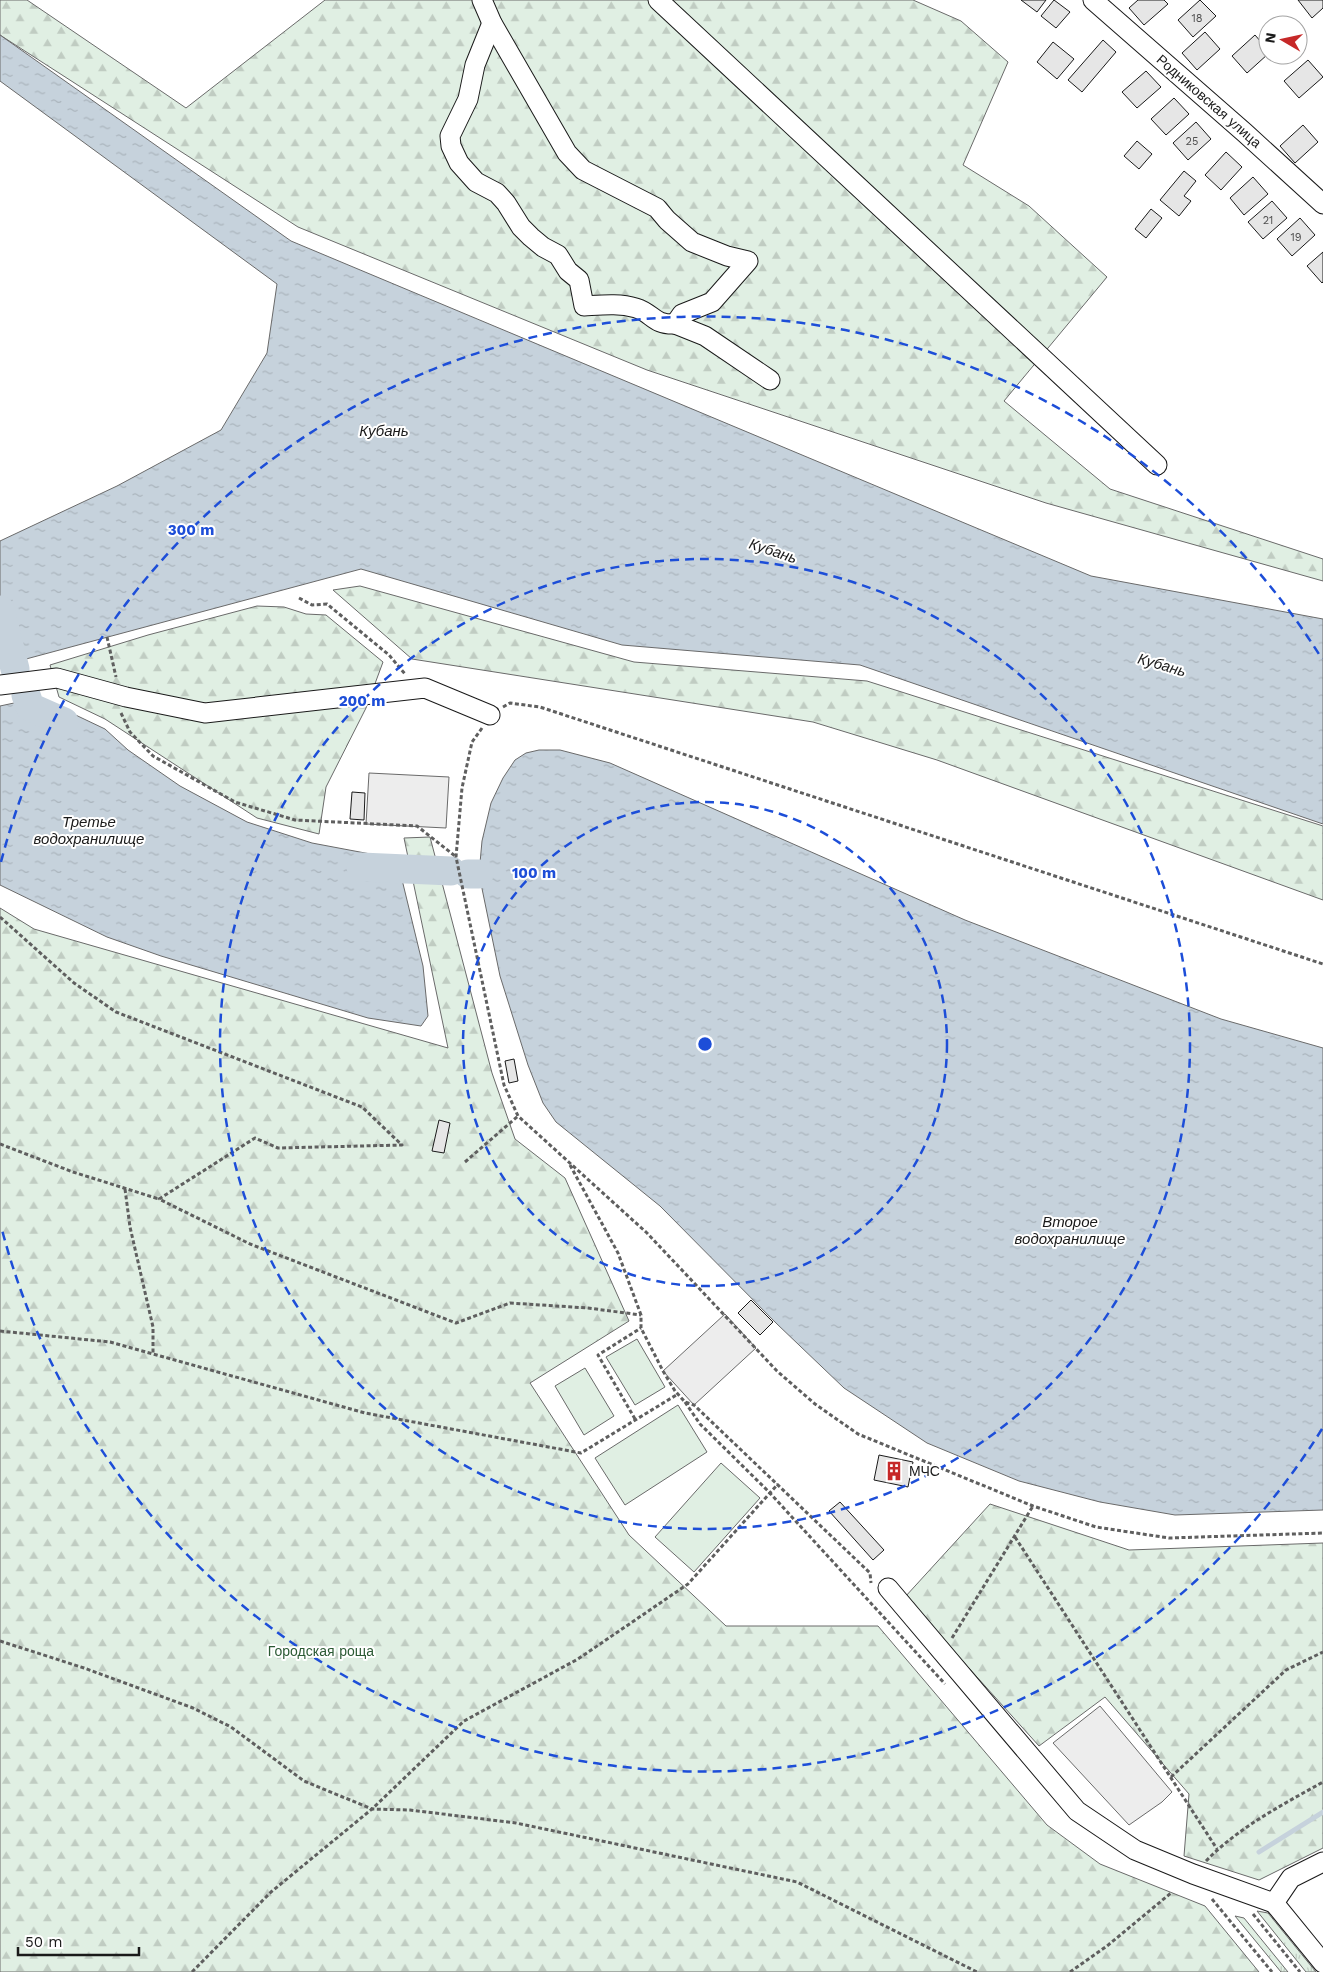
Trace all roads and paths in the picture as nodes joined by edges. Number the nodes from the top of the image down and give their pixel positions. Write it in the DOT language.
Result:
graph roads {
  1 [pos="482,0"];
  2 [pos="658,0"];
  3 [pos="1093,0"];
  4 [pos="492,22"];
  5 [pos="1323,204"];
  6 [pos="676,324"];
  7 [pos="770,380"];
  8 [pos="1157,465"];
  9 [pos="299,598"];
  10 [pos="107,637"];
  11 [pos="0,685"];
  12 [pos="415,689"];
  13 [pos="117,695"];
  14 [pos="490,715"];
  15 [pos="456,857"];
  16 [pos="0,917"];
  17 [pos="1323,964"];
  18 [pos="518,1116"];
  19 [pos="0,1144"];
  20 [pos="466,1162"];
  21 [pos="569,1162"];
  22 [pos="125,1189"];
  23 [pos="159,1199"];
  24 [pos="641,1315"];
  25 [pos="641,1328"];
  26 [pos="0,1331"];
  27 [pos="153,1354"];
  28 [pos="678,1394"];
  29 [pos="685,1402"];
  30 [pos="635,1420"];
  31 [pos="778,1484"];
  32 [pos="769,1492"];
  33 [pos="1034,1506"];
  34 [pos="1323,1533"];
  35 [pos="1015,1536"];
  36 [pos="878,1592"];
  37 [pos="0,1641"];
  38 [pos="1323,1652"];
  39 [pos="943,1653"];
  40 [pos="1170,1777"];
  41 [pos="1323,1782"];
  42 [pos="372,1809"];
  43 [pos="1217,1849"];
  44 [pos="1323,1862"];
  45 [pos="1193,1874"];
  46 [pos="1171,1892"];
  47 [pos="1220,1901"];
  48 [pos="1274,1903"];
  49 [pos="1250,1910"];
  50 [pos="1323,1963"];
  51 [pos="192,1972"];
  52 [pos="977,1972"];
  53 [pos="1070,1972"];
  54 [pos="1272,1972"];
  55 [pos="1300,1972"];
  1 -- 4 [label="street"];
  2 -- 8 [label="street"];
  3 -- 5 [label="street, Родниковская улица"];
  4 -- 6 [label="street"];
  4 -- 6 [label="street"];
  6 -- 7 [label="street"];
  9 -- 12 [label="path"];
  10 -- 13 [label="path"];
  11 -- 13 [label="street"];
  12 -- 13 [label="street"];
  12 -- 14 [label="street"];
  13 -- 15 [label="path"];
  14 -- 15 [label="path"];
  14 -- 17 [label="path"];
  15 -- 18 [label="path"];
  16 -- 23 [label="path"];
  18 -- 20 [label="path"];
  18 -- 21 [label="path"];
  19 -- 22 [label="path"];
  21 -- 24 [label="path"];
  21 -- 33 [label="path"];
  22 -- 23 [label="path"];
  22 -- 27 [label="path"];
  23 -- 24 [label="path"];
  24 -- 25 [label="path"];
  25 -- 28 [label="path"];
  25 -- 30 [label="path"];
  26 -- 27 [label="path"];
  27 -- 30 [label="path"];
  28 -- 29 [label="path"];
  28 -- 30 [label="path"];
  29 -- 31 [label="path"];
  29 -- 32 [label="path"];
  31 -- 32 [label="path"];
  31 -- 36 [label="path"];
  32 -- 36 [label="path"];
  32 -- 42 [label="path"];
  33 -- 34 [label="path"];
  33 -- 35 [label="path"];
  35 -- 39 [label="path"];
  35 -- 40 [label="path"];
  36 -- 39 [label="street"];
  37 -- 42 [label="path"];
  38 -- 40 [label="path"];
  39 -- 45 [label="street"];
  40 -- 43 [label="path"];
  41 -- 43 [label="path"];
  42 -- 51 [label="path"];
  42 -- 52 [label="path"];
  43 -- 45 [label="path"];
  44 -- 48 [label="street"];
  45 -- 48 [label="street"];
  46 -- 53 [label="path"];
  47 -- 54 [label="path"];
  48 -- 50 [label="street"];
  49 -- 55 [label="path"];
}
